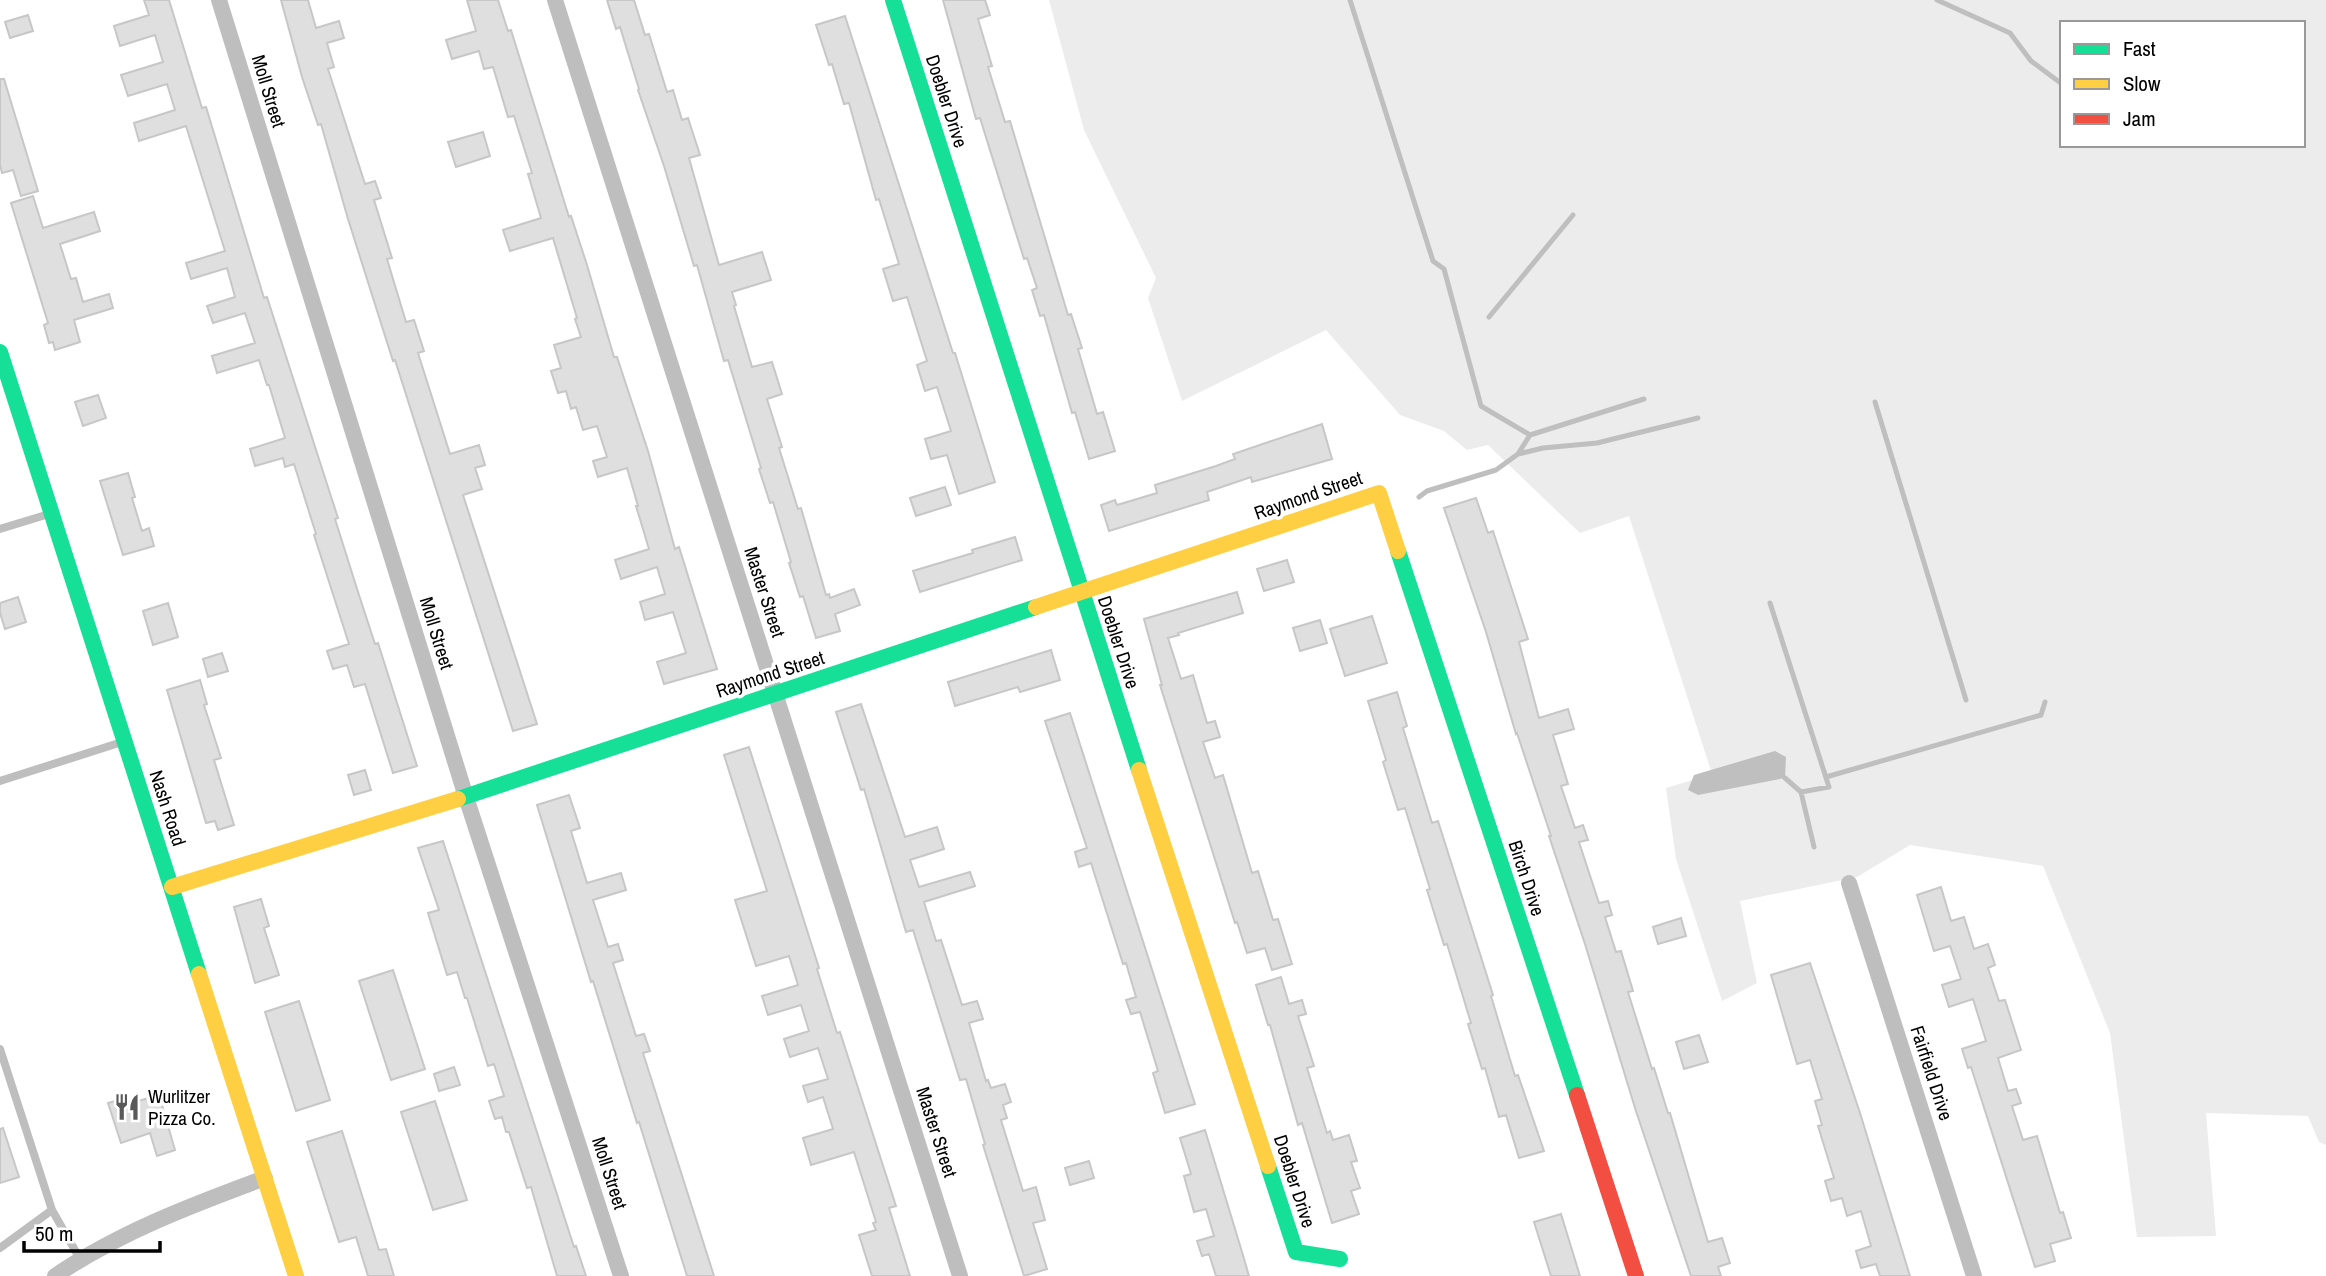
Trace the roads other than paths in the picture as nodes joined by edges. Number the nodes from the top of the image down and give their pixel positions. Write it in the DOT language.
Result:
graph roads {
  1 [pos="219,0"];
  2 [pos="555,0"];
  3 [pos="893,0"];
  4 [pos="0,352"];
  5 [pos="1379,493"];
  6 [pos="52,513"];
  7 [pos="0,529"];
  8 [pos="1081,593"];
  9 [pos="776,694"];
  10 [pos="125,741"];
  11 [pos="0,781"];
  12 [pos="466,797"];
  13 [pos="1849,883"];
  14 [pos="172,887"];
  15 [pos="0,1049"];
  16 [pos="265,1178"];
  17 [pos="52,1210"];
  18 [pos="0,1248"];
  19 [pos="80,1259"];
  20 [pos="1340,1259"];
  21 [pos="55,1276"];
  22 [pos="296,1276"];
  23 [pos="621,1276"];
  24 [pos="960,1276"];
  25 [pos="1636,1276"];
  26 [pos="1974,1276"];
  1 -- 12 [label="street, Moll Street"];
  2 -- 9 [label="street, Master Street"];
  3 -- 8 [label="street, Doebler Drive"];
  4 -- 6 [label="street, Nash Road"];
  5 -- 8 [label="street, Raymond Street"];
  5 -- 25 [label="street, Birch Drive"];
  6 -- 7 [label="lane"];
  6 -- 10 [label="street, Nash Road"];
  8 -- 9 [label="street, Raymond Street"];
  8 -- 20 [label="street, Doebler Drive"];
  9 -- 12 [label="street, Raymond Street"];
  9 -- 24 [label="street, Master Street"];
  10 -- 11 [label="lane"];
  10 -- 14 [label="street, Nash Road"];
  12 -- 14 [label="street, Raymond Street"];
  12 -- 23 [label="street, Moll Street"];
  13 -- 26 [label="street, Fairfield Drive"];
  14 -- 16 [label="street, Nash Road"];
  15 -- 17 [label="lane"];
  16 -- 19 [label="street"];
  16 -- 22 [label="street, Nash Road"];
  17 -- 18 [label="lane"];
  17 -- 19 [label="lane"];
  19 -- 21 [label="street"];
}
